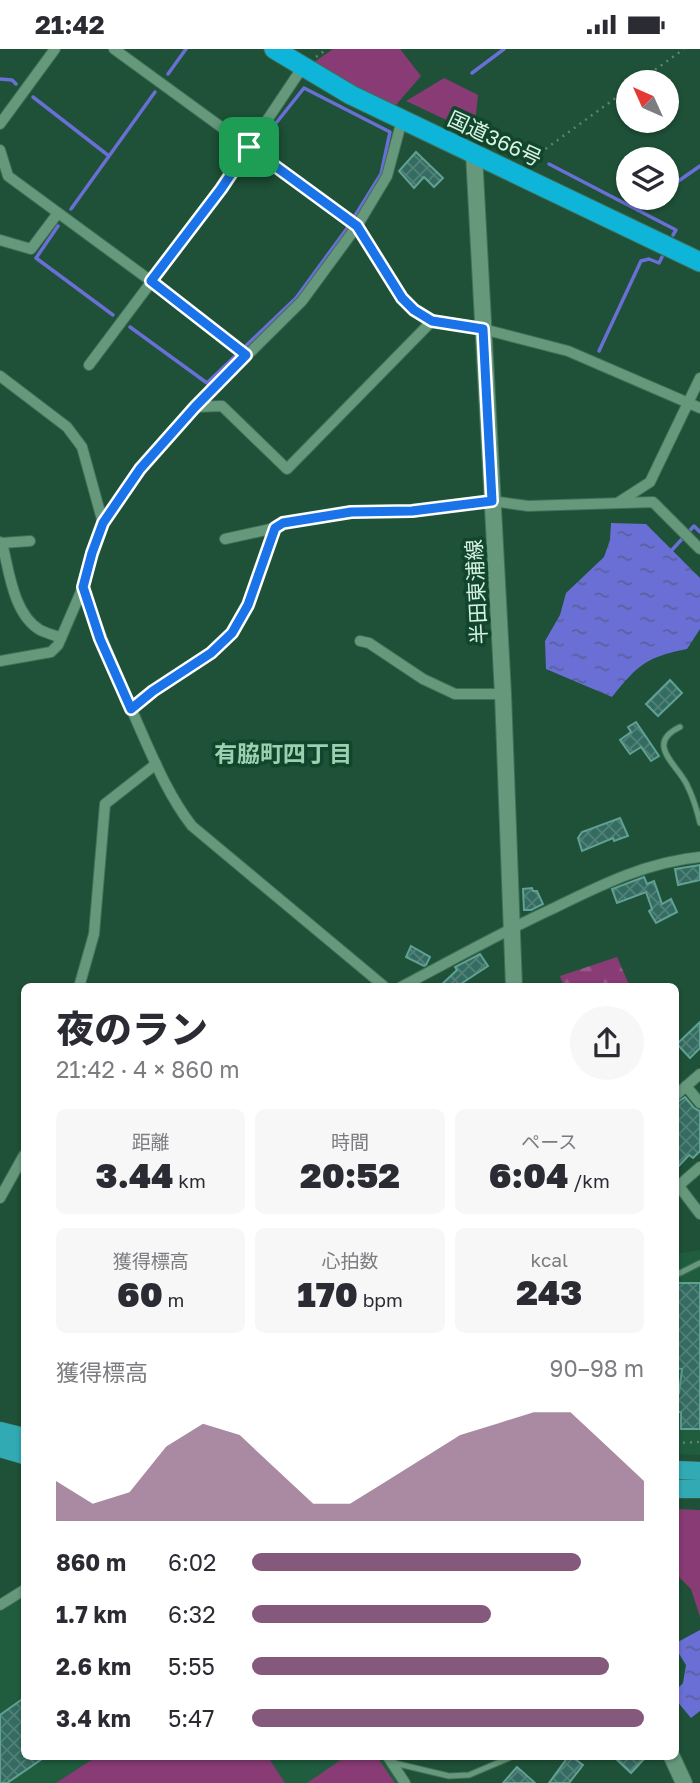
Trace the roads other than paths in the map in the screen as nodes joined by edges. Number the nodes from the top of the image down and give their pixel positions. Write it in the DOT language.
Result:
graph roads {
  1 [pos="55,49"];
  2 [pos="114,49"];
  3 [pos="274,49"];
  4 [pos="302,68"];
  5 [pos="402,120"];
  6 [pos="0,124"];
  7 [pos="249,147"];
  8 [pos="0,150"];
  9 [pos="474,154"];
  10 [pos="58,213"];
  11 [pos="356,226"];
  12 [pos="0,240"];
  13 [pos="700,262"];
  14 [pos="151,281"];
  15 [pos="432,321"];
  16 [pos="483,329"];
  17 [pos="246,355"];
  18 [pos="89,365"];
  19 [pos="0,376"];
  20 [pos="700,378"];
  21 [pos="688,402"];
  22 [pos="195,407"];
  23 [pos="700,408"];
  24 [pos="492,501"];
  25 [pos="616,503"];
  26 [pos="103,523"];
  27 [pos="275,528"];
  28 [pos="225,539"];
  29 [pos="30,541"];
  30 [pos="1,542"];
  31 [pos="696,545"];
  32 [pos="83,587"];
  33 [pos="61,638"];
  34 [pos="360,641"];
  35 [pos="0,661"];
  36 [pos="503,694"];
  37 [pos="131,709"];
  38 [pos="680,727"];
  39 [pos="156,764"];
  40 [pos="700,823"];
  41 [pos="700,857"];
  42 [pos="512,927"];
  43 [pos="80,983"];
  44 [pos="380,983"];
  45 [pos="408,983"];
  46 [pos="514,983"];
  47 [pos="700,1073"];
  48 [pos="685,1086"];
  49 [pos="679,1092"];
  50 [pos="700,1103"];
  51 [pos="21,1160"];
  52 [pos="700,1167"];
  53 [pos="679,1185"];
  54 [pos="679,1189"];
  55 [pos="0,1198"];
  56 [pos="700,1214"];
  57 [pos="700,1263"];
  58 [pos="679,1274"];
  59 [pos="0,1431"];
  60 [pos="21,1436"];
  61 [pos="0,1448"];
  62 [pos="21,1454"];
  63 [pos="679,1470"];
  64 [pos="700,1471"];
  65 [pos="679,1489"];
  66 [pos="700,1489"];
  67 [pos="21,1592"];
  68 [pos="0,1605"];
  69 [pos="390,1760"];
  70 [pos="393,1760"];
  71 [pos="504,1760"];
  72 [pos="673,1760"];
  73 [pos="405,1783"];
  74 [pos="684,1783"];
  1 -- 6 [label="street"];
  2 -- 7 [label="street"];
  3 -- 4 [label="highway, 国道366号"];
  4 -- 5 [label="highway, 国道366号"];
  4 -- 7 [label="street"];
  5 -- 9 [label="highway, 国道366号"];
  5 -- 11 [label="street"];
  7 -- 11 [label="street"];
  7 -- 14 [label="street"];
  8 -- 10 [label="street"];
  9 -- 13 [label="highway, 国道366号"];
  9 -- 16 [label="main road, 半田東浦線"];
  10 -- 12 [label="street"];
  10 -- 14 [label="street"];
  11 -- 15 [label="street"];
  11 -- 17 [label="street"];
  14 -- 17 [label="street"];
  14 -- 18 [label="street"];
  15 -- 16 [label="street"];
  15 -- 22 [label="street"];
  16 -- 21 [label="street"];
  16 -- 24 [label="main road, 半田東浦線"];
  17 -- 22 [label="street"];
  19 -- 26 [label="street"];
  20 -- 21 [label="street"];
  21 -- 23 [label="street"];
  21 -- 25 [label="street"];
  22 -- 26 [label="street"];
  24 -- 25 [label="street"];
  24 -- 27 [label="street"];
  24 -- 36 [label="main road, 半田東浦線"];
  25 -- 31 [label="street"];
  26 -- 32 [label="street"];
  27 -- 28 [label="street"];
  27 -- 37 [label="street"];
  29 -- 30 [label="street"];
  30 -- 33 [label="street"];
  32 -- 33 [label="street"];
  32 -- 37 [label="street"];
  33 -- 35 [label="street"];
  34 -- 36 [label="street"];
  36 -- 42 [label="main road, 半田東浦線"];
  37 -- 39 [label="street"];
  38 -- 40 [label="lane"];
  39 -- 43 [label="street"];
  39 -- 44 [label="street"];
  41 -- 42 [label="street"];
  42 -- 45 [label="street"];
  42 -- 46 [label="main road, 半田東浦線"];
  47 -- 48 [label="street"];
  48 -- 49 [label="street"];
  48 -- 50 [label="street"];
  51 -- 55 [label="street"];
  52 -- 53 [label="street"];
  54 -- 56 [label="street"];
  57 -- 58 [label="lane"];
  59 -- 60 [label="main road"];
  61 -- 62 [label="main road"];
  63 -- 64 [label="main road"];
  65 -- 66 [label="main road"];
  67 -- 68 [label="street"];
  69 -- 73 [label="street"];
  70 -- 71 [label="lane"];
  72 -- 74 [label="main road"];
}
